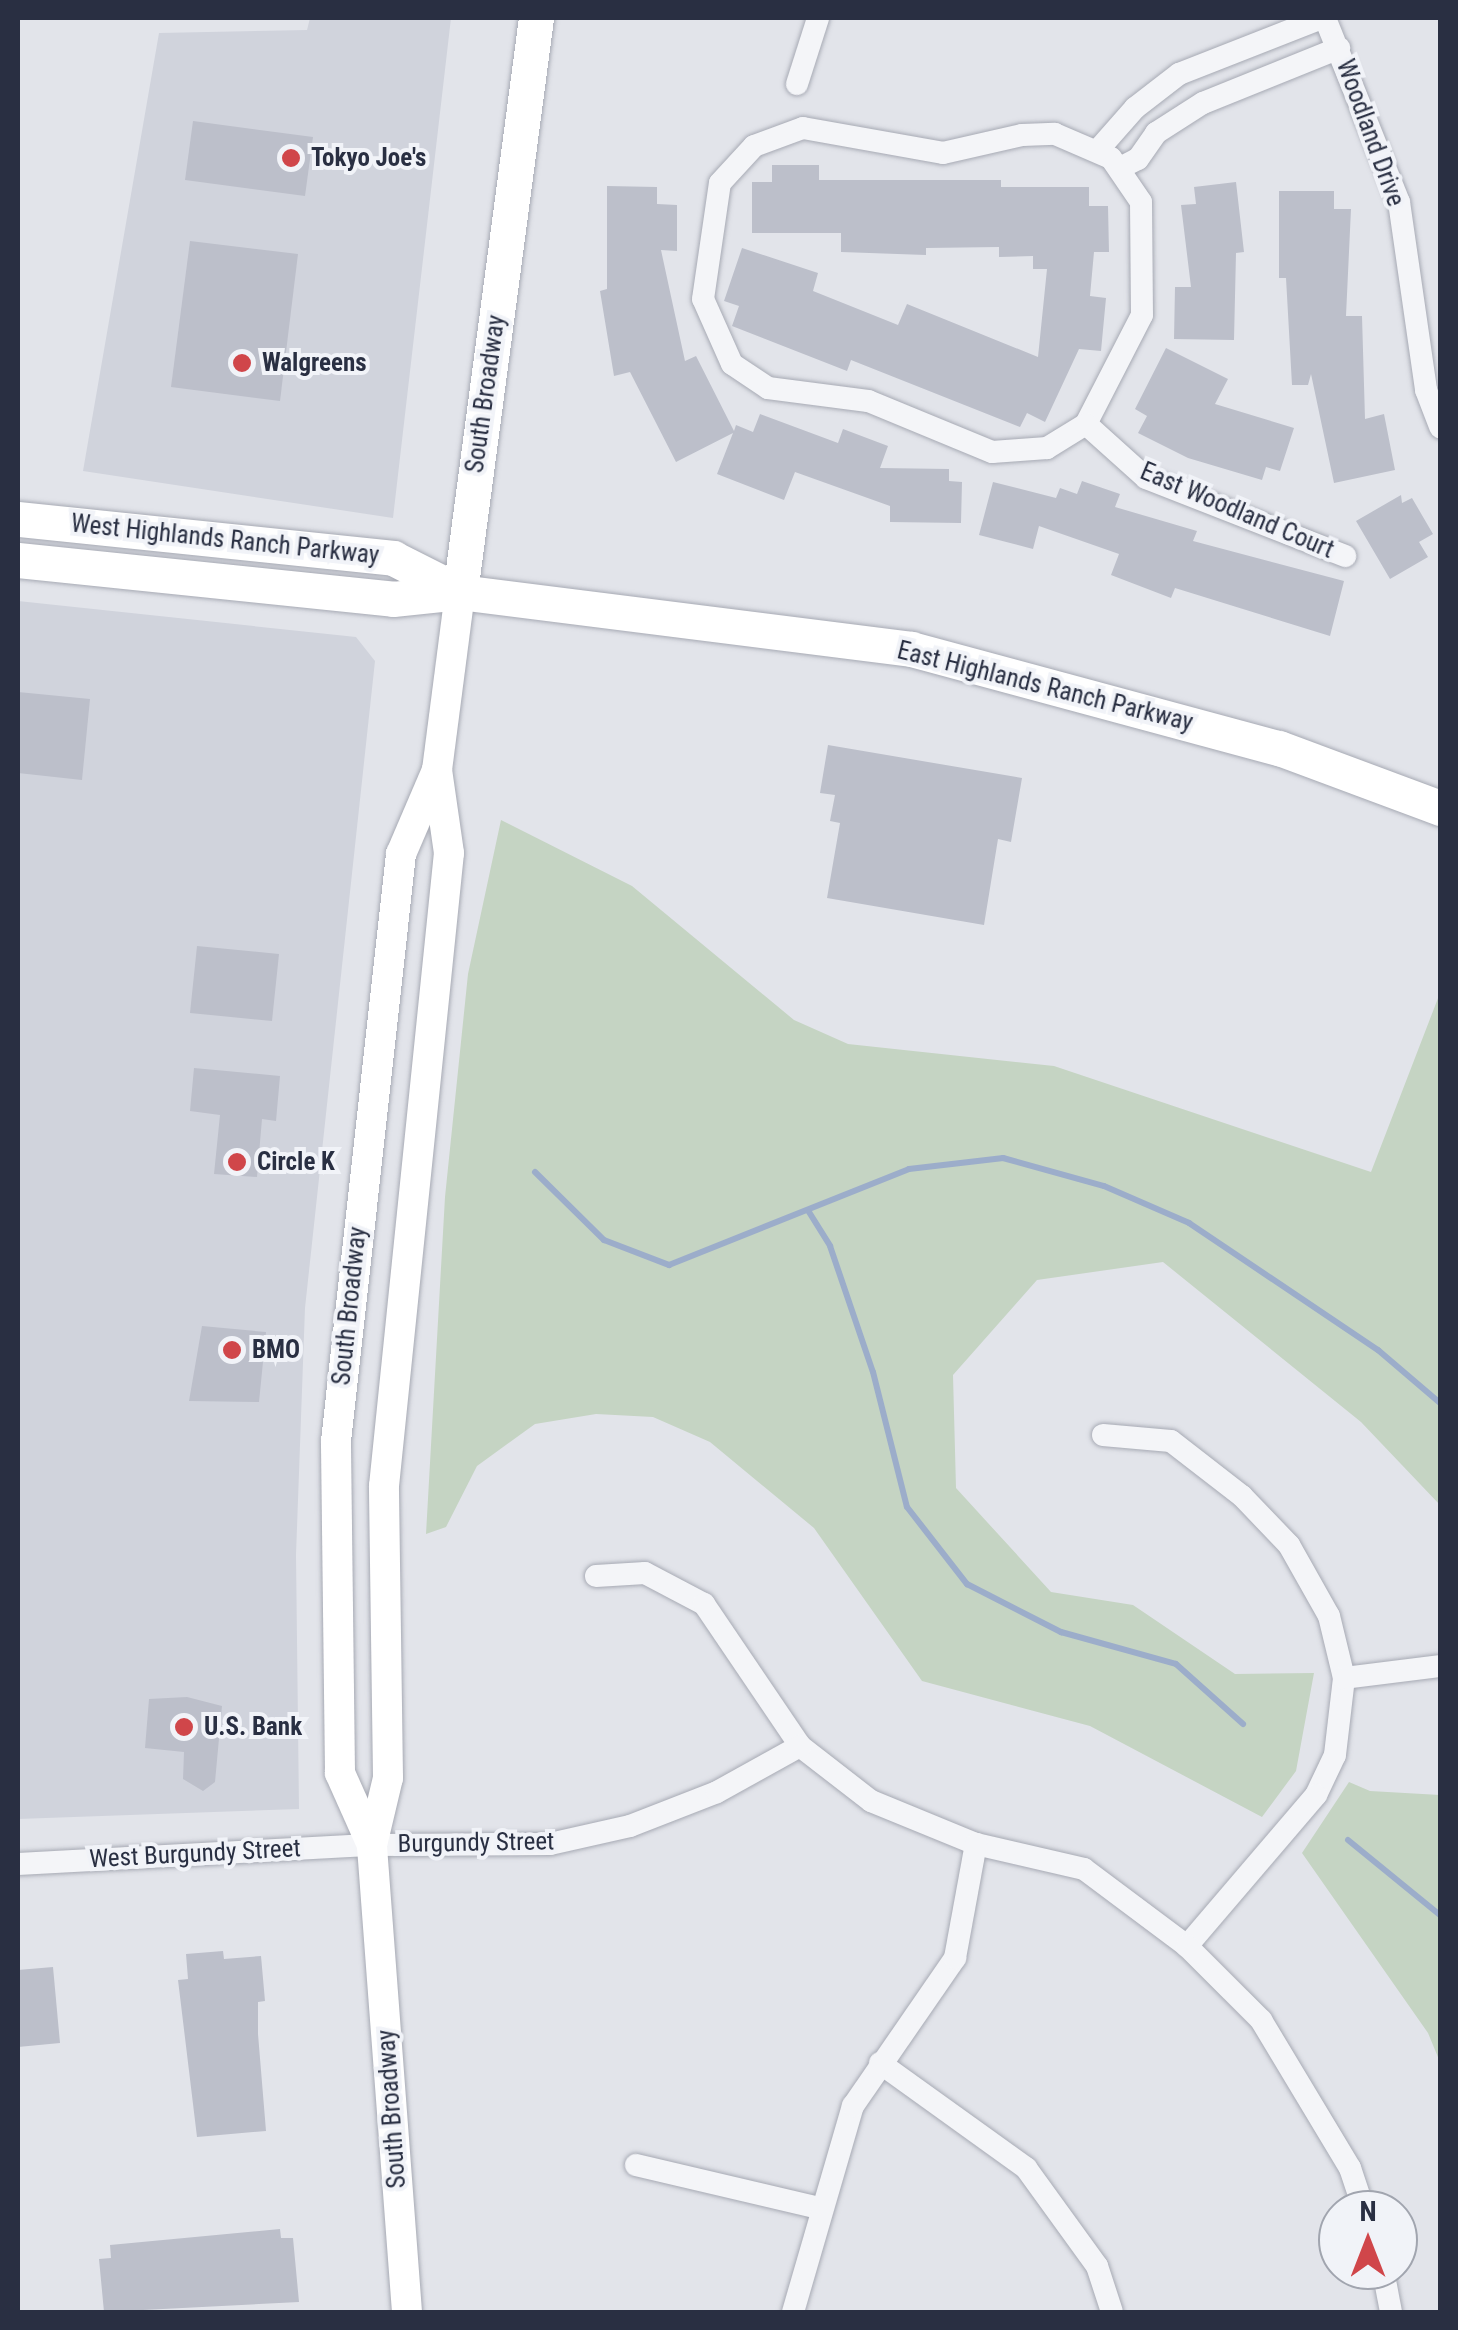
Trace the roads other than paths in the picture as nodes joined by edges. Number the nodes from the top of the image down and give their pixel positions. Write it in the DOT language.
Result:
graph roads {
  1 [pos="536,18"];
  2 [pos="818,18"];
  3 [pos="1324,18"];
  4 [pos="1339,48"];
  5 [pos="798,84"];
  6 [pos="1098,150"];
  7 [pos="1120,168"];
  8 [pos="1086,424"];
  9 [pos="1440,427"];
  10 [pos="18,519"];
  11 [pos="1345,556"];
  12 [pos="18,560"];
  13 [pos="460,592"];
  14 [pos="438,770"];
  15 [pos="1440,808"];
  16 [pos="1103,1434"];
  17 [pos="596,1576"];
  18 [pos="1440,1666"];
  19 [pos="1344,1678"];
  20 [pos="800,1746"];
  21 [pos="976,1844"];
  22 [pos="372,1845"];
  23 [pos="18,1864"];
  24 [pos="1186,1946"];
  25 [pos="880,2063"];
  26 [pos="636,2165"];
  27 [pos="1357,2190"];
  28 [pos="819,2208"];
  29 [pos="407,2312"];
  30 [pos="793,2312"];
  31 [pos="1112,2312"];
  1 -- 13 [label="main road, South Broadway"];
  2 -- 5 [label="street"];
  3 -- 4 [label="street, Woodland Drive"];
  3 -- 6 [label="street"];
  4 -- 7 [label="street"];
  4 -- 9 [label="street, Woodland Drive"];
  6 -- 7 [label="street"];
  6 -- 8 [label="street"];
  7 -- 8 [label="street"];
  8 -- 11 [label="street, East Woodland Court"];
  10 -- 13 [label="main road, West Highlands Ranch Parkway"];
  12 -- 13 [label="main road, West Highlands Ranch Parkway"];
  13 -- 14 [label="main road, South Broadway"];
  13 -- 15 [label="main road, East Highlands Ranch Parkway"];
  14 -- 22 [label="main road, South Broadway"];
  14 -- 22 [label="main road, South Broadway"];
  16 -- 19 [label="street"];
  17 -- 20 [label="street"];
  18 -- 19 [label="street"];
  19 -- 24 [label="street"];
  20 -- 21 [label="street"];
  20 -- 22 [label="street, Burgundy Street"];
  21 -- 24 [label="street"];
  21 -- 25 [label="street"];
  22 -- 23 [label="street, West Burgundy Street"];
  22 -- 29 [label="main road, South Broadway"];
  24 -- 27 [label="street"];
  25 -- 28 [label="street"];
  25 -- 31 [label="street"];
  26 -- 28 [label="street"];
  28 -- 30 [label="street"];
}
